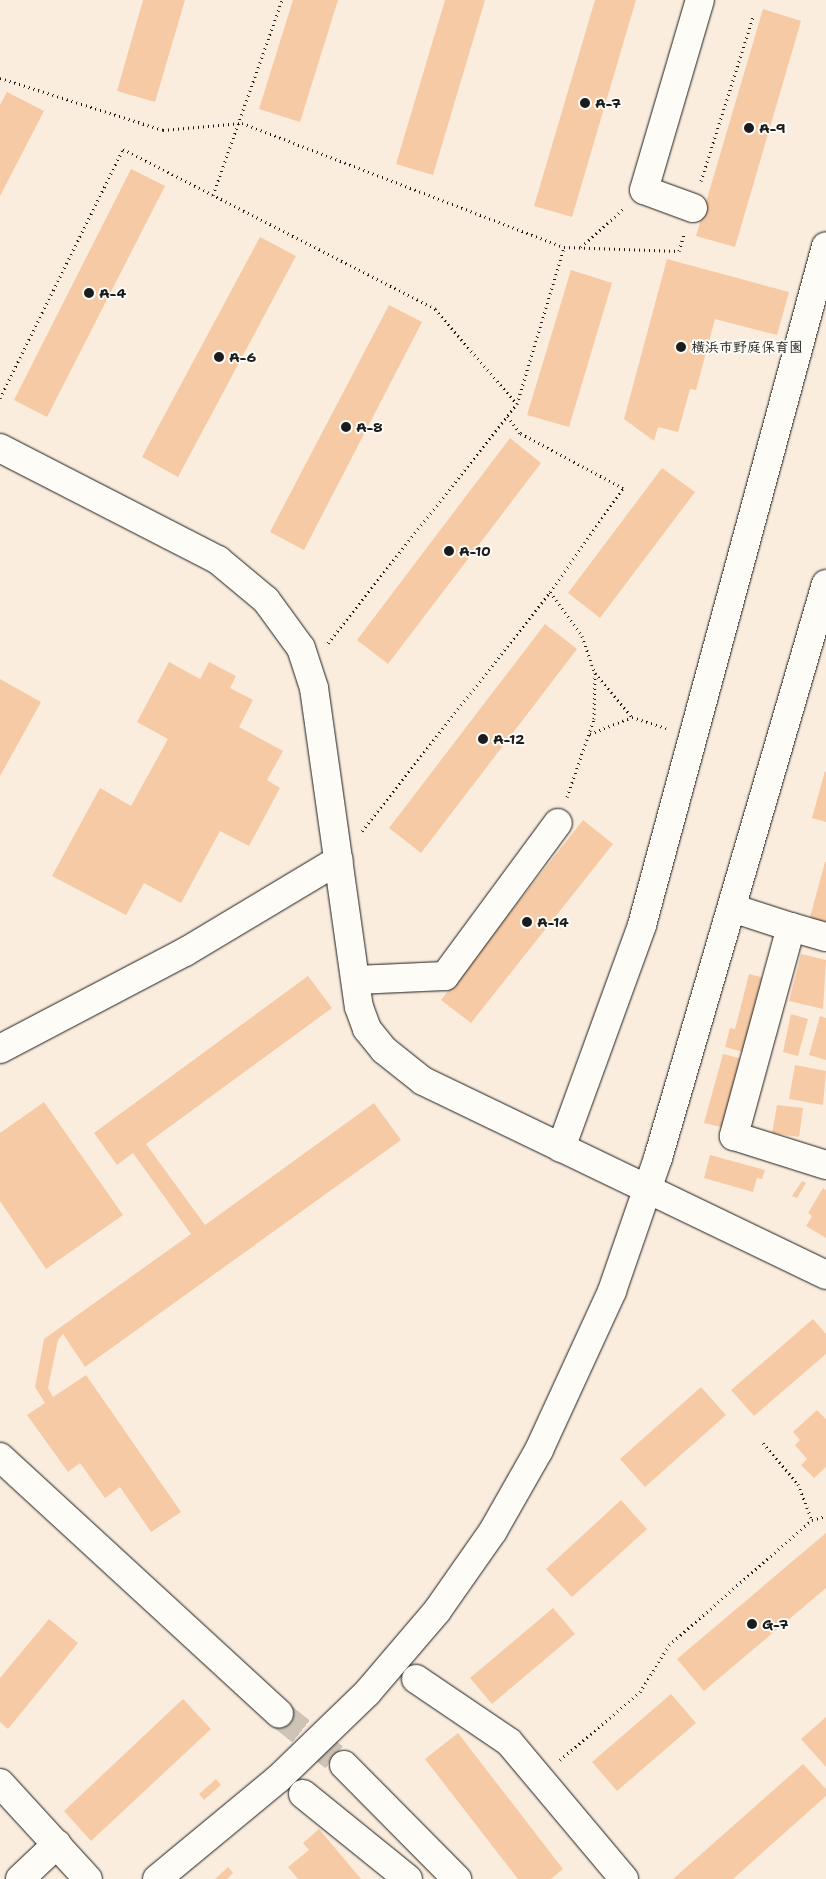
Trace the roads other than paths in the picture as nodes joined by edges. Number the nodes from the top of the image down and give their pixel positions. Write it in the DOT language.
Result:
graph roads {
  1 [pos="700,0"];
  2 [pos="693,208"];
  3 [pos="826,246"];
  4 [pos="0,448"];
  5 [pos="826,584"];
  6 [pos="558,823"];
  7 [pos="340,860"];
  8 [pos="732,908"];
  9 [pos="791,927"];
  10 [pos="826,937"];
  11 [pos="356,980"];
  12 [pos="0,1049"];
  13 [pos="561,1148"];
  14 [pos="826,1164"];
  15 [pos="647,1190"];
  16 [pos="826,1275"];
  17 [pos="0,1457"];
  18 [pos="416,1678"];
  19 [pos="279,1714"];
  20 [pos="344,1765"];
  21 [pos="0,1783"];
  22 [pos="303,1794"];
  23 [pos="57,1844"];
  24 [pos="20,1879"];
  25 [pos="88,1879"];
  26 [pos="157,1879"];
  27 [pos="408,1879"];
  28 [pos="457,1879"];
  29 [pos="624,1879"];
  1 -- 2 [label="street"];
  3 -- 13 [label="street"];
  4 -- 7 [label="street"];
  5 -- 8 [label="street"];
  6 -- 11 [label="street"];
  7 -- 11 [label="street"];
  7 -- 12 [label="street"];
  8 -- 9 [label="street"];
  8 -- 15 [label="street"];
  9 -- 10 [label="street"];
  9 -- 14 [label="street"];
  11 -- 13 [label="street"];
  13 -- 15 [label="street"];
  15 -- 16 [label="street"];
  15 -- 26 [label="street"];
  17 -- 19 [label="street"];
  18 -- 29 [label="street"];
  20 -- 28 [label="street"];
  21 -- 23 [label="street"];
  22 -- 27 [label="street"];
  23 -- 24 [label="street"];
  23 -- 25 [label="street"];
}
